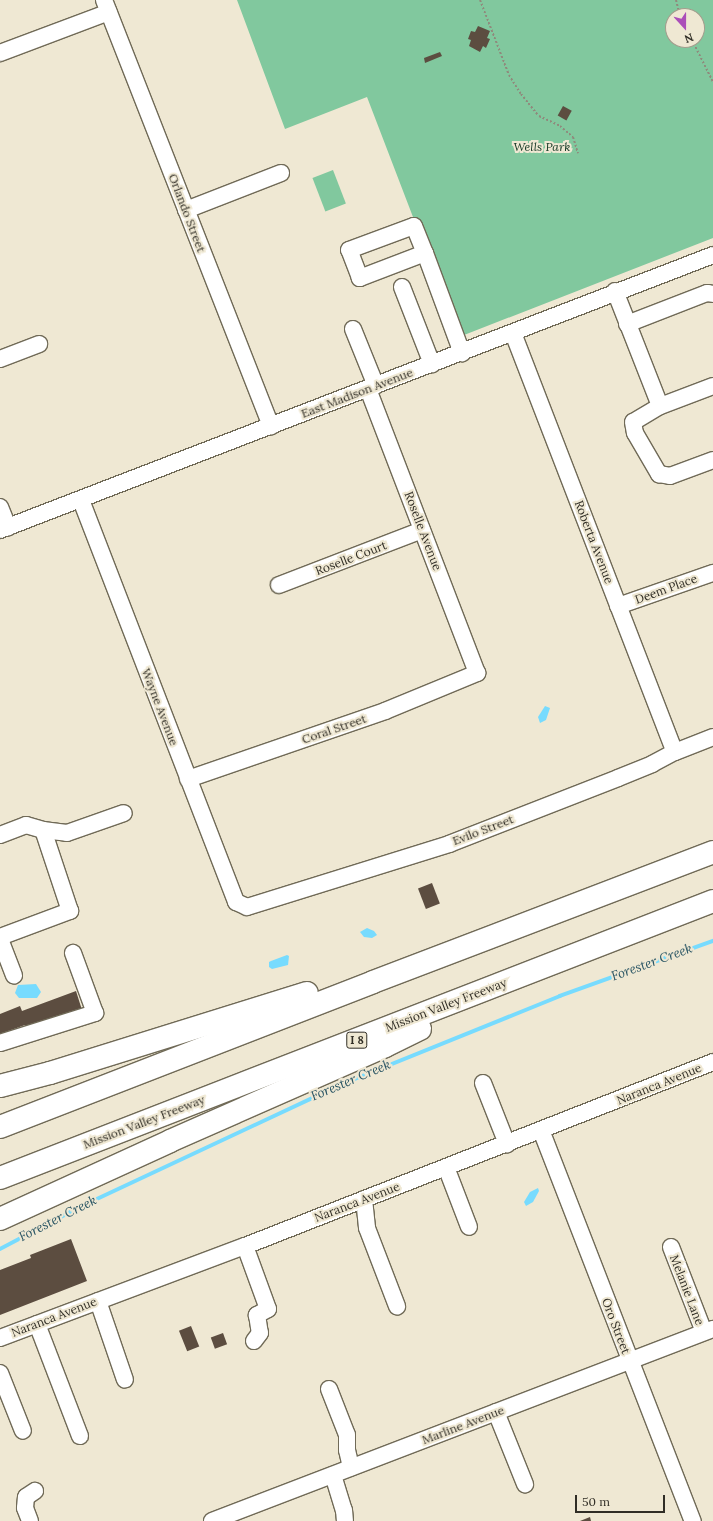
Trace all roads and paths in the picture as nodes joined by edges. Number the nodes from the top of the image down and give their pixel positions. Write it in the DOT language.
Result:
graph roads {
  1 [pos="480,0"];
  2 [pos="106,6"];
  3 [pos="696,48"];
  4 [pos="0,53"];
  5 [pos="713,82"];
  6 [pos="578,153"];
  7 [pos="281,173"];
  8 [pos="186,210"];
  9 [pos="425,253"];
  10 [pos="713,255"];
  11 [pos="402,287"];
  12 [pos="615,291"];
  13 [pos="713,294"];
  14 [pos="627,324"];
  15 [pos="353,329"];
  16 [pos="514,333"];
  17 [pos="39,344"];
  18 [pos="462,353"];
  19 [pos="0,359"];
  20 [pos="432,364"];
  21 [pos="713,386"];
  22 [pos="372,387"];
  23 [pos="660,406"];
  24 [pos="271,426"];
  25 [pos="713,460"];
  26 [pos="81,500"];
  27 [pos="0,507"];
  28 [pos="4,529"];
  29 [pos="422,530"];
  30 [pos="713,572"];
  31 [pos="279,585"];
  32 [pos="618,606"];
  33 [pos="477,673"];
  34 [pos="713,737"];
  35 [pos="675,752"];
  36 [pos="188,779"];
  37 [pos="124,813"];
  38 [pos="43,830"];
  39 [pos="0,835"];
  40 [pos="713,852"];
  41 [pos="713,901"];
  42 [pos="247,907"];
  43 [pos="0,938"];
  44 [pos="73,953"];
  45 [pos="539,969"];
  46 [pos="14,975"];
  47 [pos="372,982"];
  48 [pos="0,1043"];
  49 [pos="713,1062"];
  50 [pos="483,1083"];
  51 [pos="0,1086"];
  52 [pos="0,1127"];
  53 [pos="541,1130"];
  54 [pos="508,1144"];
  55 [pos="446,1167"];
  56 [pos="0,1178"];
  57 [pos="364,1199"];
  58 [pos="0,1220"];
  59 [pos="469,1227"];
  60 [pos="245,1246"];
  61 [pos="671,1247"];
  62 [pos="98,1301"];
  63 [pos="397,1306"];
  64 [pos="37,1324"];
  65 [pos="708,1330"];
  66 [pos="0,1338"];
  67 [pos="254,1341"];
  68 [pos="630,1361"];
  69 [pos="0,1373"];
  70 [pos="125,1380"];
  71 [pos="329,1389"];
  72 [pos="496,1412"];
  73 [pos="23,1431"];
  74 [pos="80,1436"];
  75 [pos="351,1468"];
  76 [pos="333,1475"];
  77 [pos="525,1484"];
  78 [pos="35,1491"];
  79 [pos="30,1521"];
  80 [pos="212,1521"];
  81 [pos="345,1521"];
  82 [pos="693,1521"];
  1 -- 6 [label="path"];
  2 -- 4 [label="street"];
  2 -- 8 [label="street, Orlando Street"];
  3 -- 5 [label="path"];
  7 -- 8 [label="street"];
  8 -- 24 [label="street, Orlando Street"];
  9 -- 18 [label="street"];
  10 -- 12 [label="street, East Madison Avenue"];
  11 -- 20 [label="street"];
  12 -- 14 [label="street"];
  12 -- 16 [label="street, East Madison Avenue"];
  13 -- 14 [label="street"];
  14 -- 23 [label="street"];
  15 -- 22 [label="street, Roselle Avenue"];
  16 -- 18 [label="street, East Madison Avenue"];
  16 -- 32 [label="street, Roberta Avenue"];
  17 -- 19 [label="street"];
  18 -- 20 [label="street, East Madison Avenue"];
  20 -- 22 [label="street, East Madison Avenue"];
  21 -- 23 [label="street"];
  22 -- 24 [label="street, East Madison Avenue"];
  22 -- 29 [label="street, Roselle Avenue"];
  23 -- 25 [label="street"];
  24 -- 26 [label="street, East Madison Avenue"];
  26 -- 28 [label="street, East Madison Avenue"];
  26 -- 36 [label="street, Wayne Avenue"];
  27 -- 28 [label="street"];
  29 -- 31 [label="street, Roselle Court"];
  29 -- 33 [label="street, Roselle Avenue"];
  30 -- 32 [label="street, Deem Place"];
  32 -- 35 [label="street, Roberta Avenue"];
  33 -- 36 [label="street, Coral Street"];
  34 -- 35 [label="street, Evilo Street"];
  35 -- 42 [label="street, Evilo Street"];
  36 -- 42 [label="street, Wayne Avenue"];
  37 -- 38 [label="street"];
  38 -- 39 [label="street"];
  38 -- 43 [label="street"];
  40 -- 47 [label="highway"];
  41 -- 45 [label="highway, Mission Valley Freeway / I 8"];
  43 -- 46 [label="street"];
  44 -- 48 [label="street"];
  45 -- 56 [label="highway, Mission Valley Freeway / I 8"];
  45 -- 58 [label="highway"];
  47 -- 51 [label="highway"];
  47 -- 52 [label="highway"];
  49 -- 53 [label="street, Naranca Avenue"];
  50 -- 54 [label="street"];
  53 -- 54 [label="street, Naranca Avenue"];
  53 -- 68 [label="street, Oro Street"];
  54 -- 55 [label="street, Naranca Avenue"];
  55 -- 57 [label="street, Naranca Avenue"];
  55 -- 59 [label="street"];
  57 -- 60 [label="street, Naranca Avenue"];
  57 -- 63 [label="street"];
  60 -- 62 [label="street, Naranca Avenue"];
  60 -- 67 [label="street"];
  61 -- 65 [label="street, Melanie Lane"];
  62 -- 64 [label="street, Naranca Avenue"];
  62 -- 70 [label="street"];
  64 -- 66 [label="street, Naranca Avenue"];
  64 -- 74 [label="street"];
  65 -- 68 [label="street, Marline Avenue"];
  68 -- 72 [label="street, Marline Avenue"];
  68 -- 82 [label="street, Oro Street"];
  69 -- 73 [label="street"];
  71 -- 75 [label="street"];
  72 -- 75 [label="street, Marline Avenue"];
  72 -- 77 [label="street"];
  75 -- 76 [label="street, Marline Avenue"];
  76 -- 80 [label="street, Marline Avenue"];
  76 -- 81 [label="street"];
  78 -- 79 [label="street"];
}
